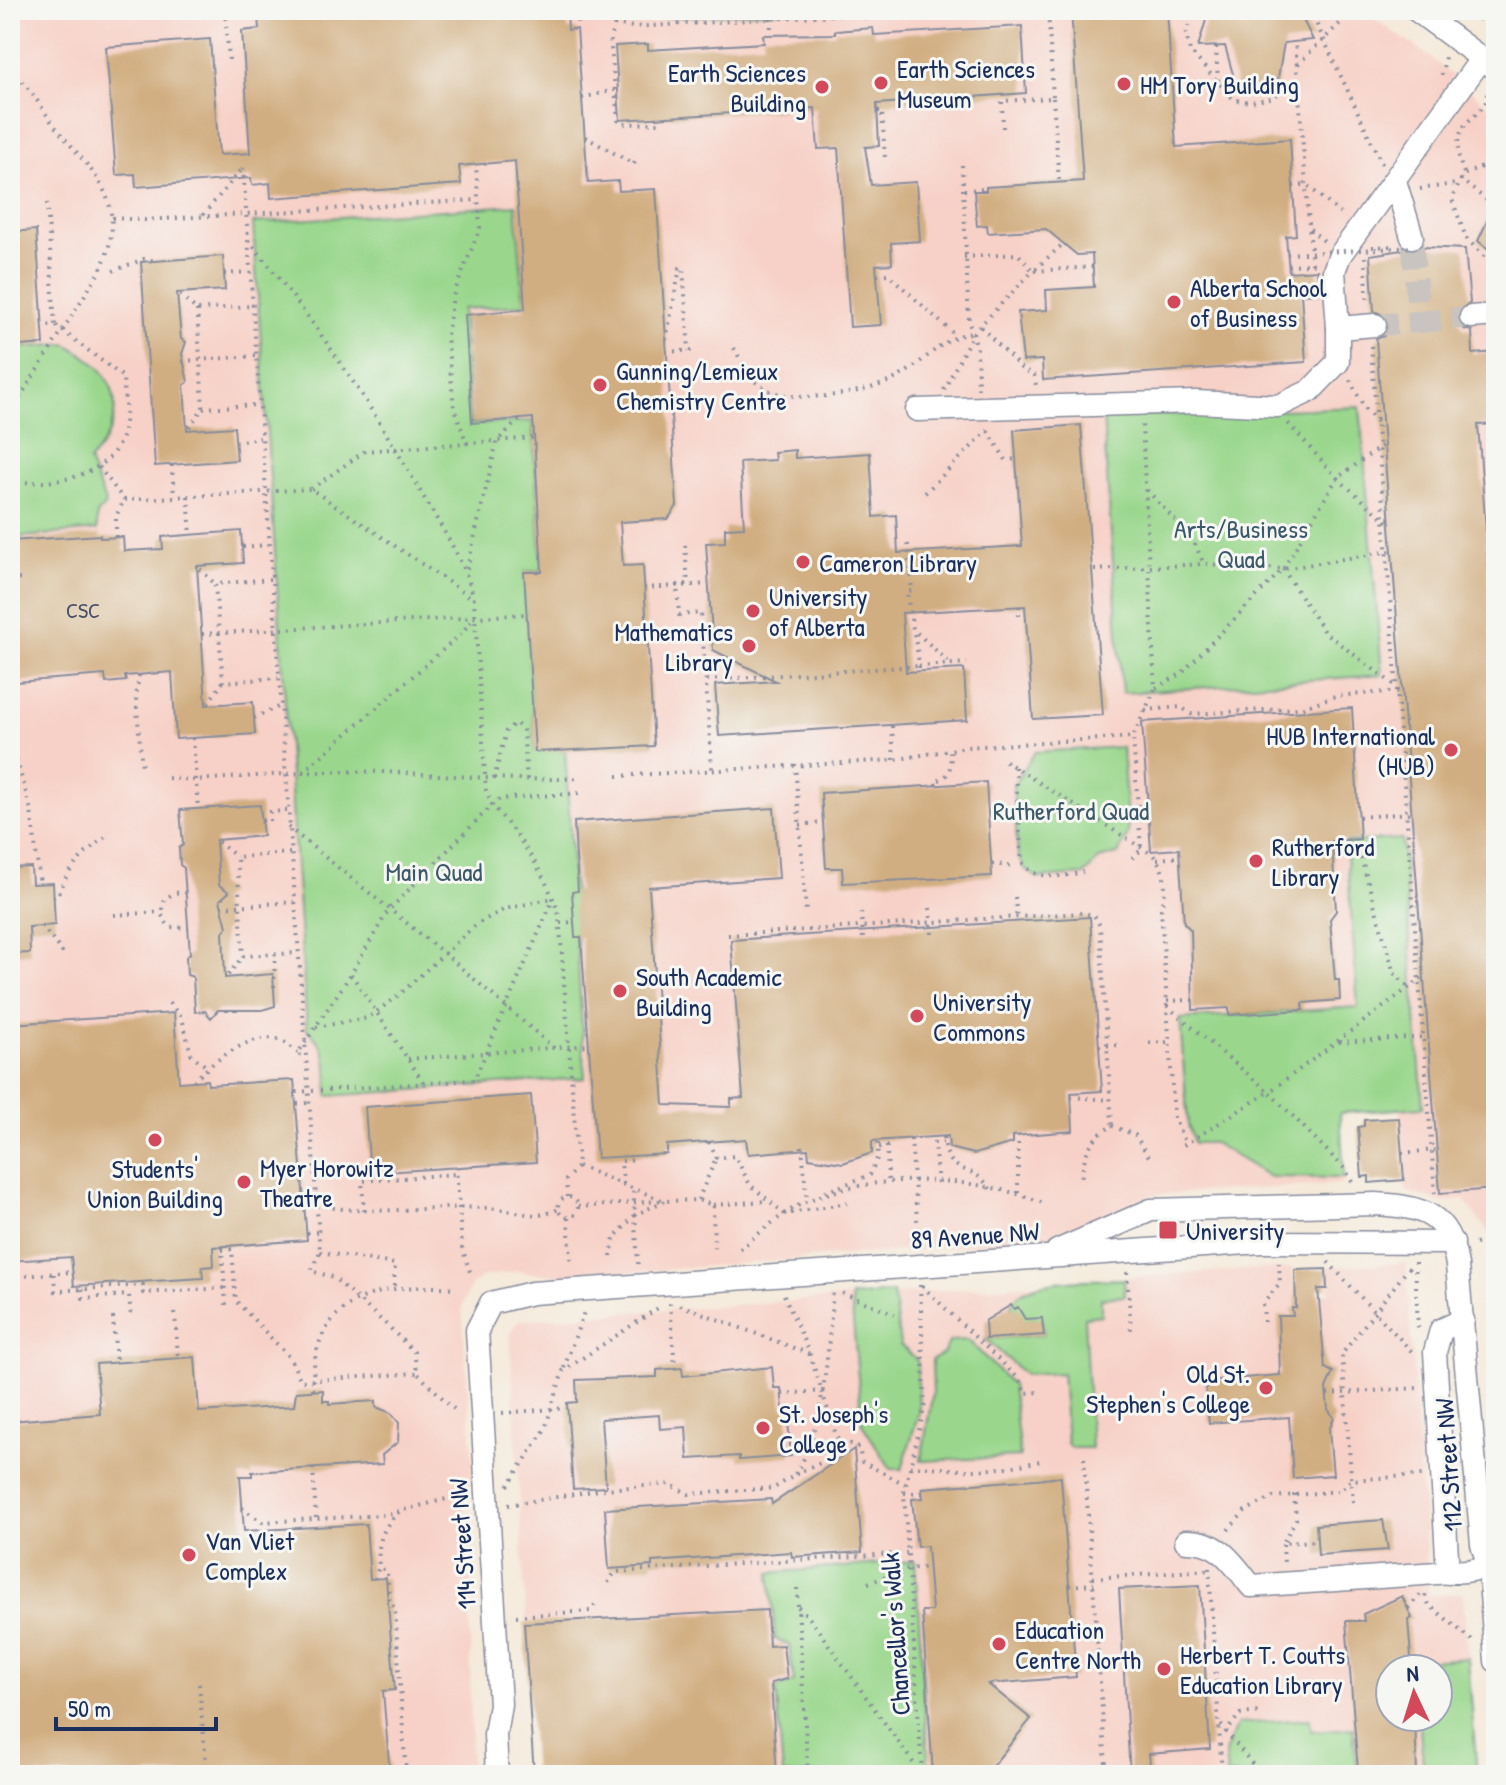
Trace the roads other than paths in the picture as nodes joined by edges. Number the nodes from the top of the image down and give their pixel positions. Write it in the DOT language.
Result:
graph roads {
  1 [pos="1416,10"];
  2 [pos="1488,72"];
  3 [pos="1404,185"];
  4 [pos="1409,243"];
  5 [pos="1496,315"];
  6 [pos="1471,317"];
  7 [pos="1371,326"];
  8 [pos="1338,328"];
  9 [pos="926,410"];
  10 [pos="1462,1250"];
  11 [pos="1043,1258"];
  12 [pos="485,1311"];
  13 [pos="1463,1320"];
  14 [pos="1186,1541"];
  15 [pos="1492,1566"];
  16 [pos="1448,1573"];
  17 [pos="1496,1661"];
  18 [pos="497,1775"];
  1 -- 2 [label="street"];
  2 -- 3 [label="street"];
  3 -- 4 [label="street"];
  3 -- 8 [label="street"];
  5 -- 6 [label="street"];
  7 -- 8 [label="street"];
  8 -- 9 [label="street"];
  10 -- 11 [label="street, 89 Avenue NW"];
  10 -- 11 [label="street"];
  10 -- 13 [label="street, 112 Street NW"];
  11 -- 12 [label="street, 89 Avenue NW"];
  12 -- 18 [label="street, 114 Street NW"];
  13 -- 15 [label="street, 112 Street NW"];
  13 -- 16 [label="street"];
  14 -- 16 [label="street"];
  15 -- 16 [label="street"];
  15 -- 17 [label="street, 112 Street NW"];
}
